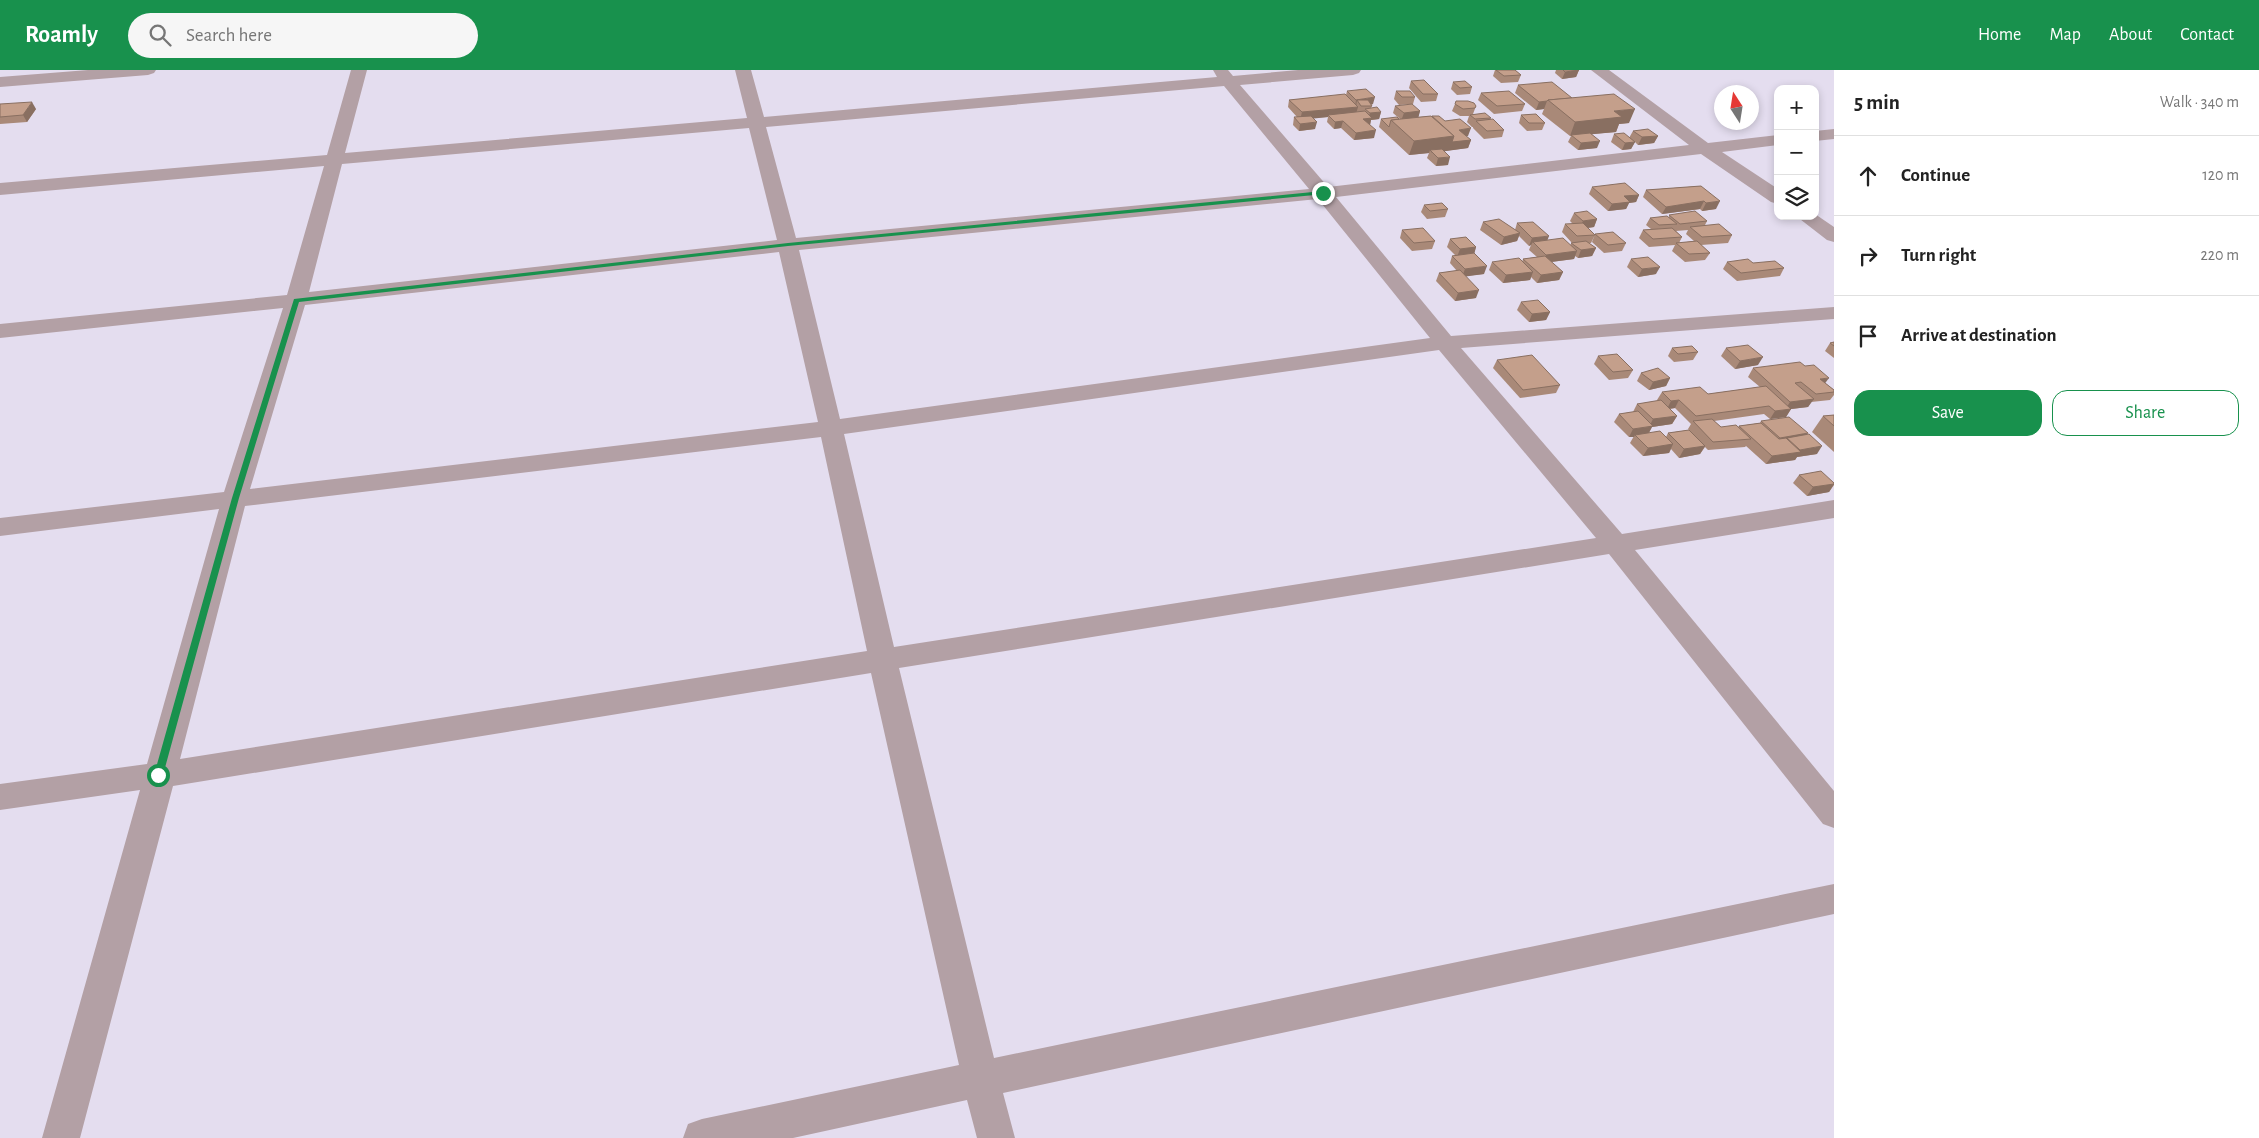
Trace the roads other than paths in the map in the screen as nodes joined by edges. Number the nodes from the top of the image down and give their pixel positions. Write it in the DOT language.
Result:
graph roads {
  1 [pos="148,70"];
  2 [pos="359,70"];
  3 [pos="743,70"];
  4 [pos="1353,70"];
  5 [pos="1599,70"];
  6 [pos="1224,75"];
  7 [pos="0,82"];
  8 [pos="757,121"];
  9 [pos="1834,134"];
  10 [pos="1819,136"];
  11 [pos="1774,140"];
  12 [pos="1704,148"];
  13 [pos="335,160"];
  14 [pos="0,189"];
  15 [pos="1323,193"];
  16 [pos="1774,195"];
  17 [pos="1811,220"];
  18 [pos="1834,236"];
  19 [pos="788,245"];
  20 [pos="296,300"];
  21 [pos="1834,312"];
  22 [pos="0,331"];
  23 [pos="1445,343"];
  24 [pos="831,428"];
  25 [pos="235,498"];
  26 [pos="1834,510"];
  27 [pos="0,527"];
  28 [pos="1615,543"];
  29 [pos="882,659"];
  30 [pos="158,775"];
  31 [pos="0,797"];
  32 [pos="1834,814"];
  33 [pos="1834,899"];
  34 [pos="980,1079"];
  35 [pos="61,1138"];
  36 [pos="702,1138"];
  37 [pos="996,1138"];
  1 -- 7 [label="street"];
  2 -- 13 [label="street"];
  3 -- 8 [label="street"];
  4 -- 6 [label="street"];
  5 -- 12 [label="street"];
  6 -- 8 [label="street"];
  6 -- 15 [label="street"];
  8 -- 13 [label="street"];
  8 -- 19 [label="street"];
  9 -- 10 [label="street"];
  11 -- 12 [label="street"];
  12 -- 15 [label="street"];
  12 -- 16 [label="street"];
  13 -- 14 [label="street"];
  13 -- 20 [label="street"];
  15 -- 19 [label="street"];
  15 -- 23 [label="street"];
  17 -- 18 [label="street"];
  19 -- 20 [label="street"];
  19 -- 24 [label="street"];
  20 -- 22 [label="street"];
  20 -- 25 [label="street"];
  21 -- 23 [label="street"];
  23 -- 24 [label="street"];
  23 -- 28 [label="street"];
  24 -- 25 [label="street"];
  24 -- 29 [label="street"];
  25 -- 27 [label="street"];
  25 -- 30 [label="street"];
  26 -- 28 [label="street"];
  28 -- 29 [label="street"];
  28 -- 32 [label="street"];
  29 -- 30 [label="street"];
  29 -- 34 [label="street"];
  30 -- 31 [label="street"];
  30 -- 35 [label="street"];
  33 -- 34 [label="street"];
  34 -- 36 [label="street"];
  34 -- 37 [label="street"];
}
